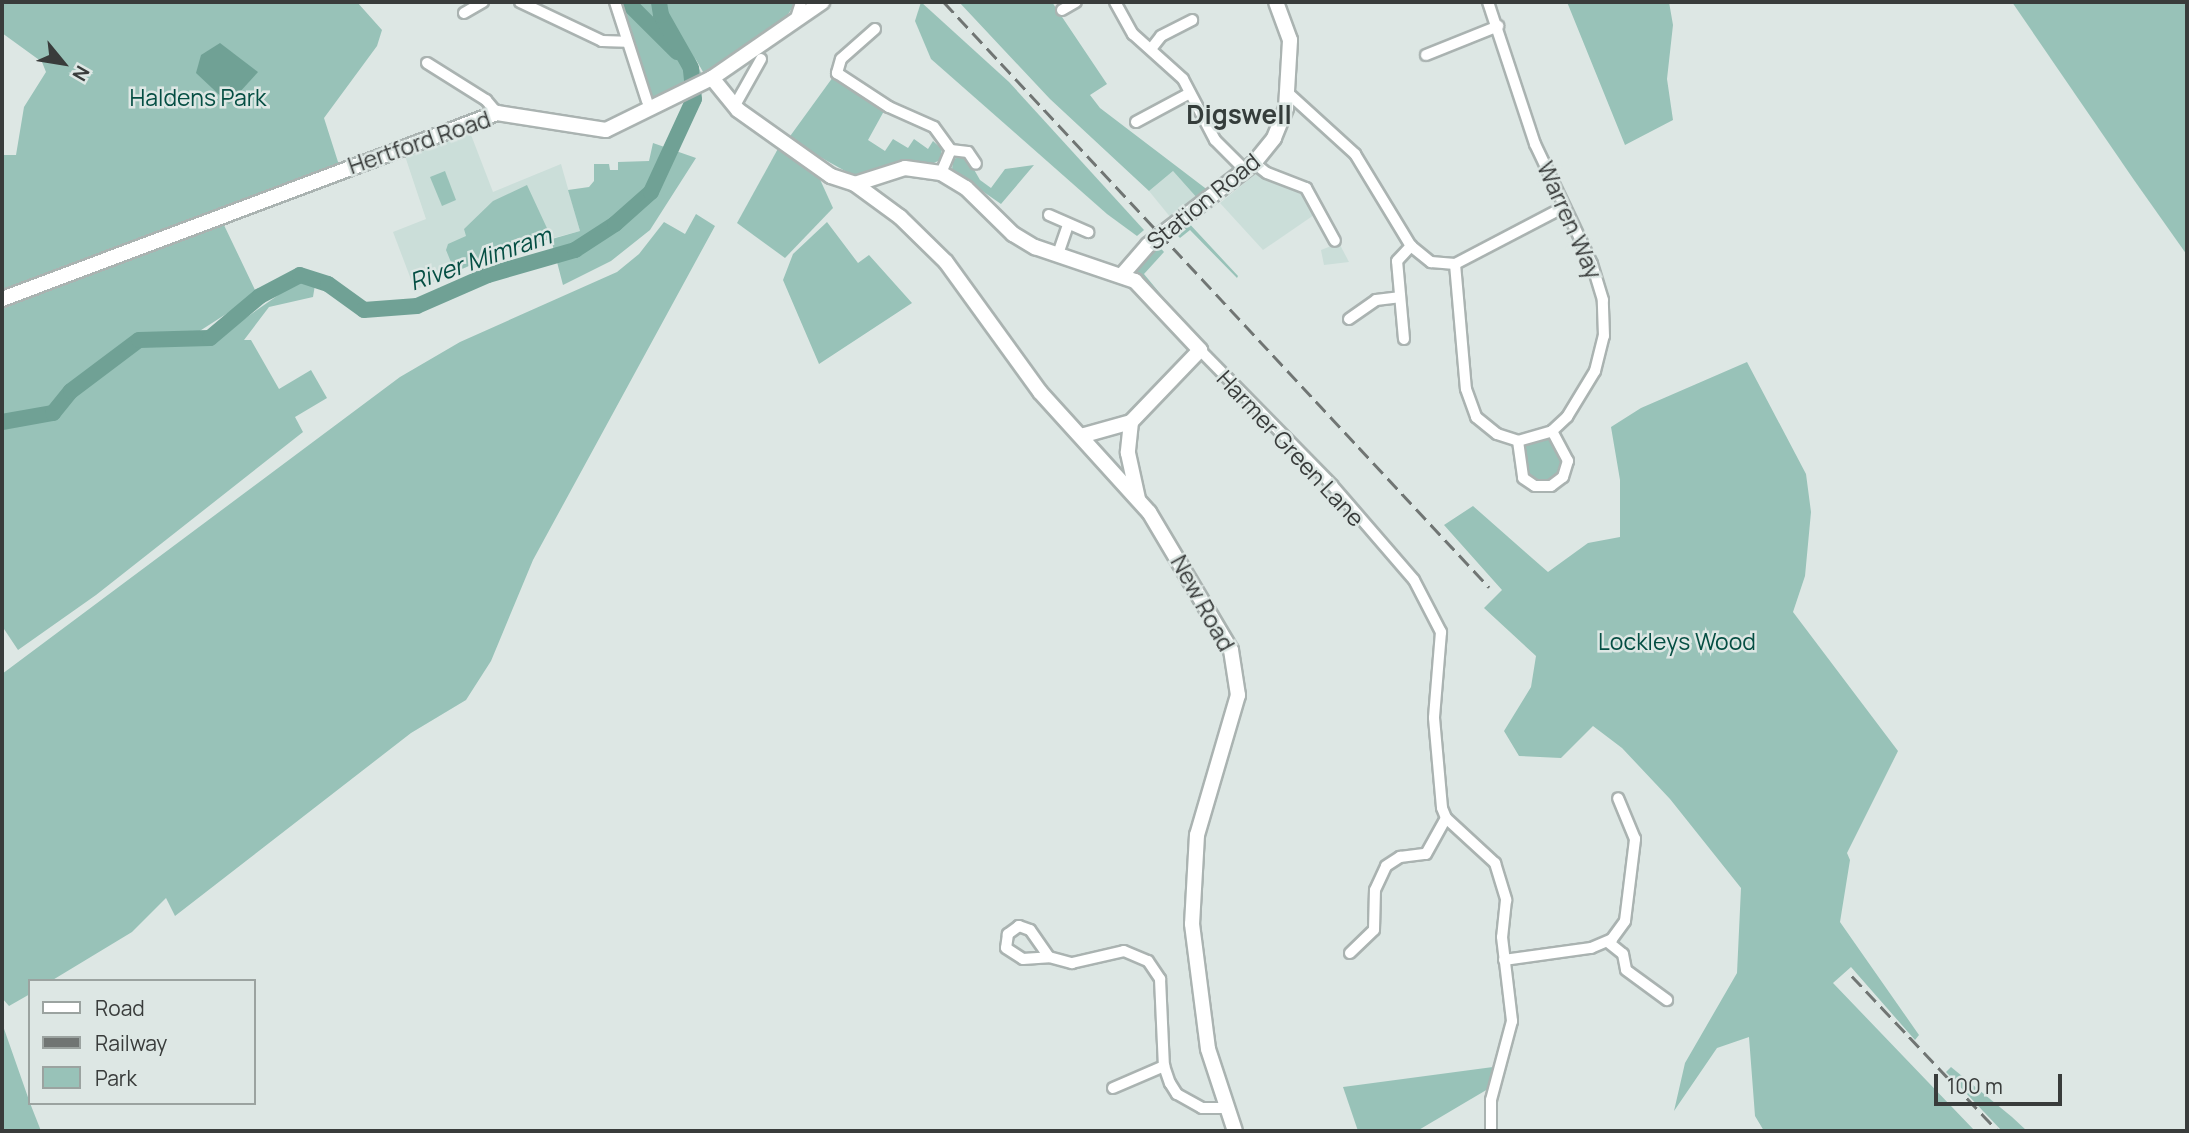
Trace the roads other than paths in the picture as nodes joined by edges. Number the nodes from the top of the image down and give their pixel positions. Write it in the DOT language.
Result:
graph roads {
  1 [pos="483,2"];
  2 [pos="520,2"];
  3 [pos="615,2"];
  4 [pos="801,2"];
  5 [pos="822,2"];
  6 [pos="1076,2"];
  7 [pos="1115,2"];
  8 [pos="1276,2"];
  9 [pos="1488,2"];
  10 [pos="1062,10"];
  11 [pos="464,13"];
  12 [pos="1192,20"];
  13 [pos="794,21"];
  14 [pos="1498,26"];
  15 [pos="875,29"];
  16 [pos="626,42"];
  17 [pos="1151,49"];
  18 [pos="1426,55"];
  19 [pos="761,59"];
  20 [pos="427,63"];
  21 [pos="712,78"];
  22 [pos="1191,93"];
  23 [pos="1288,93"];
  24 [pos="647,101"];
  25 [pos="734,107"];
  26 [pos="497,113"];
  27 [pos="1136,122"];
  28 [pos="951,150"];
  29 [pos="976,164"];
  30 [pos="1250,167"];
  31 [pos="941,173"];
  32 [pos="855,184"];
  33 [pos="1564,207"];
  34 [pos="1049,215"];
  35 [pos="1068,225"];
  36 [pos="1088,232"];
  37 [pos="1335,241"];
  38 [pos="1411,246"];
  39 [pos="1058,254"];
  40 [pos="1455,264"];
  41 [pos="1122,275"];
  42 [pos="1399,297"];
  43 [pos="2,299"];
  44 [pos="1349,319"];
  45 [pos="1404,339"];
  46 [pos="1200,350"];
  47 [pos="1131,422"];
  48 [pos="1552,431"];
  49 [pos="1081,436"];
  50 [pos="1518,441"];
  51 [pos="1138,499"];
  52 [pos="1618,798"];
  53 [pos="1446,818"];
  54 [pos="1608,942"];
  55 [pos="1350,953"];
  56 [pos="1049,957"];
  57 [pos="1504,960"];
  58 [pos="1667,1000"];
  59 [pos="1164,1066"];
  60 [pos="1113,1088"];
  61 [pos="1226,1108"];
  62 [pos="1235,1131"];
  63 [pos="1491,1131"];
  1 -- 11 [label="street"];
  2 -- 16 [label="street"];
  3 -- 16 [label="street"];
  4 -- 13 [label="street"];
  5 -- 13 [label="street, Hertford Road"];
  6 -- 10 [label="street"];
  7 -- 17 [label="street"];
  8 -- 23 [label="street, Station Road"];
  9 -- 14 [label="street, Warren Way"];
  12 -- 17 [label="street"];
  13 -- 21 [label="street, Hertford Road"];
  14 -- 18 [label="street"];
  14 -- 33 [label="street, Warren Way"];
  15 -- 28 [label="street"];
  16 -- 24 [label="street"];
  17 -- 22 [label="street"];
  19 -- 25 [label="street"];
  20 -- 26 [label="street"];
  21 -- 25 [label="street"];
  21 -- 26 [label="street, Hertford Road"];
  22 -- 27 [label="street"];
  22 -- 30 [label="street"];
  23 -- 30 [label="street, Station Road"];
  23 -- 38 [label="street"];
  25 -- 32 [label="street"];
  26 -- 43 [label="street, Hertford Road"];
  28 -- 29 [label="street"];
  28 -- 31 [label="street"];
  30 -- 37 [label="street"];
  30 -- 41 [label="street, Station Road"];
  31 -- 32 [label="street, Harmer Green Lane"];
  31 -- 39 [label="street, Harmer Green Lane"];
  32 -- 49 [label="street, New Road"];
  33 -- 40 [label="street"];
  33 -- 48 [label="street, Warren Way"];
  34 -- 35 [label="street"];
  35 -- 36 [label="street"];
  35 -- 39 [label="street"];
  38 -- 40 [label="street"];
  38 -- 42 [label="street"];
  39 -- 41 [label="street, Harmer Green Lane"];
  40 -- 50 [label="street"];
  41 -- 46 [label="street, Harmer Green Lane"];
  42 -- 44 [label="street"];
  42 -- 45 [label="street"];
  46 -- 47 [label="street"];
  46 -- 53 [label="street, Harmer Green Lane"];
  47 -- 49 [label="street"];
  47 -- 51 [label="street"];
  48 -- 50 [label="street"];
  48 -- 50 [label="street"];
  49 -- 51 [label="street, New Road"];
  51 -- 61 [label="street, New Road"];
  52 -- 54 [label="street"];
  53 -- 55 [label="street"];
  53 -- 57 [label="street"];
  54 -- 57 [label="street"];
  54 -- 58 [label="street"];
  56 -- 59 [label="street"];
  57 -- 63 [label="street"];
  59 -- 60 [label="street"];
  59 -- 61 [label="street"];
  61 -- 62 [label="street, New Road"];
}
